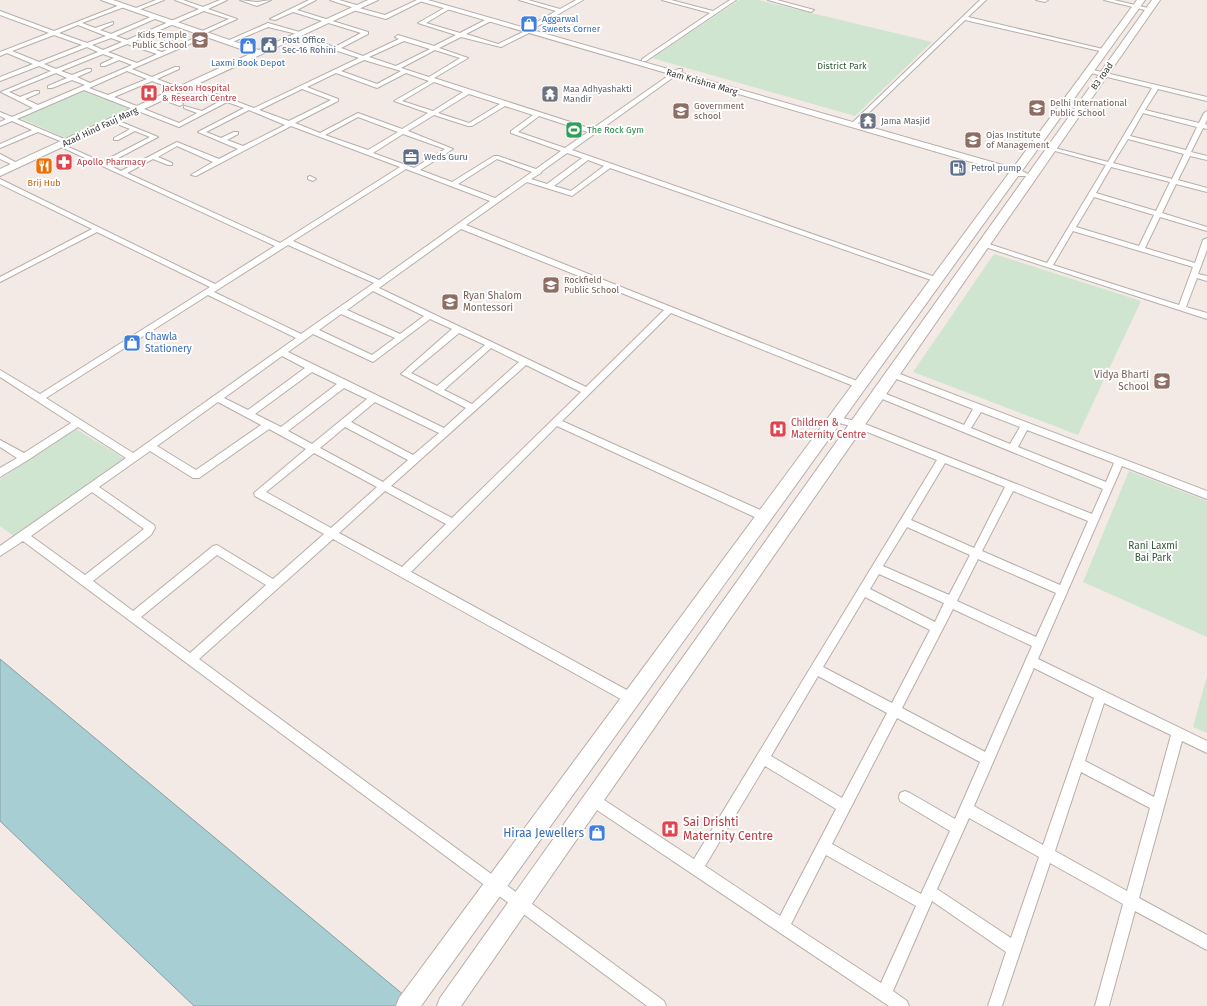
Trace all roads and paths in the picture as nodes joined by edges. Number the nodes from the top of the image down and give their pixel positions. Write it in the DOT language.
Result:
graph roads {
  1 [pos="161,0"];
  2 [pos="178,0"];
  3 [pos="224,0"];
  4 [pos="243,0"];
  5 [pos="268,0"];
  6 [pos="313,0"];
  7 [pos="333,0"];
  8 [pos="374,0"];
  9 [pos="420,0"];
  10 [pos="435,0"];
  11 [pos="522,0"];
  12 [pos="580,0"];
  13 [pos="665,0"];
  14 [pos="733,0"];
  15 [pos="771,0"];
  16 [pos="983,0"];
  17 [pos="1039,0"];
  18 [pos="1045,0"];
  19 [pos="1107,0"];
  20 [pos="1156,0"];
  21 [pos="114,2"];
  22 [pos="1139,3"];
  23 [pos="204,8"];
  24 [pos="356,8"];
  25 [pos="448,8"];
  26 [pos="1150,9"];
  27 [pos="134,10"];
  28 [pos="293,10"];
  29 [pos="811,10"];
  30 [pos="561,11"];
  31 [pos="0,13"];
  32 [pos="714,13"];
  33 [pos="155,17"];
  34 [pos="964,18"];
  35 [pos="273,19"];
  36 [pos="488,20"];
  37 [pos="329,21"];
  38 [pos="111,23"];
  39 [pos="171,23"];
  40 [pos="79,24"];
  41 [pos="95,30"];
  42 [pos="528,30"];
  43 [pos="54,33"];
  44 [pos="148,34"];
  45 [pos="204,34"];
  46 [pos="299,35"];
  47 [pos="460,35"];
  48 [pos="111,36"];
  49 [pos="154,36"];
  50 [pos="167,40"];
  51 [pos="127,42"];
  52 [pos="228,42"];
  53 [pos="87,45"];
  54 [pos="182,46"];
  55 [pos="337,48"];
  56 [pos="435,48"];
  57 [pos="51,50"];
  58 [pos="1104,50"];
  59 [pos="8,51"];
  60 [pos="103,52"];
  61 [pos="259,53"];
  62 [pos="0,54"];
  63 [pos="63,54"];
  64 [pos="162,54"];
  65 [pos="120,58"];
  66 [pos="365,58"];
  67 [pos="644,60"];
  68 [pos="38,64"];
  69 [pos="103,65"];
  70 [pos="137,65"];
  71 [pos="177,68"];
  72 [pos="397,68"];
  73 [pos="127,69"];
  74 [pos="90,70"];
  75 [pos="56,71"];
  76 [pos="334,71"];
  77 [pos="406,71"];
  78 [pos="1089,71"];
  79 [pos="678,72"];
  80 [pos="1103,74"];
  81 [pos="72,78"];
  82 [pos="0,79"];
  83 [pos="152,79"];
  84 [pos="432,79"];
  85 [pos="190,86"];
  86 [pos="50,87"];
  87 [pos="87,87"];
  88 [pos="302,87"];
  89 [pos="1156,87"];
  90 [pos="181,90"];
  91 [pos="469,91"];
  92 [pos="36,92"];
  93 [pos="109,97"];
  94 [pos="163,98"];
  95 [pos="20,99"];
  96 [pos="1207,99"];
  97 [pos="227,100"];
  98 [pos="505,103"];
  99 [pos="39,108"];
  100 [pos="139,109"];
  101 [pos="252,109"];
  102 [pos="1142,111"];
  103 [pos="202,113"];
  104 [pos="1207,113"];
  105 [pos="0,114"];
  106 [pos="433,114"];
  107 [pos="538,114"];
  108 [pos="12,119"];
  109 [pos="114,121"];
  110 [pos="856,123"];
  111 [pos="0,124"];
  112 [pos="290,124"];
  113 [pos="1204,126"];
  114 [pos="135,129"];
  115 [pos="37,130"];
  116 [pos="236,132"];
  117 [pos="404,132"];
  118 [pos="593,132"];
  119 [pos="320,135"];
  120 [pos="1126,137"];
  121 [pos="116,139"];
  122 [pos="221,140"];
  123 [pos="64,144"];
  124 [pos="0,146"];
  125 [pos="244,149"];
  126 [pos="1051,149"];
  127 [pos="567,151"];
  128 [pos="368,153"];
  129 [pos="1187,153"];
  130 [pos="0,156"];
  131 [pos="153,157"];
  132 [pos="587,158"];
  133 [pos="1207,158"];
  134 [pos="218,162"];
  135 [pos="102,164"];
  136 [pos="170,164"];
  137 [pos="1110,164"];
  138 [pos="17,165"];
  139 [pos="608,166"];
  140 [pos="406,167"];
  141 [pos="414,170"];
  142 [pos="1016,170"];
  143 [pos="539,172"];
  144 [pos="0,173"];
  145 [pos="122,173"];
  146 [pos="1033,174"];
  147 [pos="194,175"];
  148 [pos="528,180"];
  149 [pos="0,181"];
  150 [pos="1174,182"];
  151 [pos="452,185"];
  152 [pos="548,187"];
  153 [pos="1207,190"];
  154 [pos="1092,194"];
  155 [pos="496,201"];
  156 [pos="1159,214"];
  157 [pos="461,226"];
  158 [pos="1071,228"];
  159 [pos="97,229"];
  160 [pos="1207,229"];
  161 [pos="284,244"];
  162 [pos="983,245"];
  163 [pos="1206,245"];
  164 [pos="1141,249"];
  165 [pos="1049,266"];
  166 [pos="1197,266"];
  167 [pos="1194,275"];
  168 [pos="937,279"];
  169 [pos="1207,279"];
  170 [pos="0,280"];
  171 [pos="376,286"];
  172 [pos="212,290"];
  173 [pos="1182,308"];
  174 [pos="670,309"];
  175 [pos="341,311"];
  176 [pos="429,316"];
  177 [pos="1207,316"];
  178 [pos="458,329"];
  179 [pos="313,330"];
  180 [pos="302,338"];
  181 [pos="401,338"];
  182 [pos="490,345"];
  183 [pos="282,353"];
  184 [pos="525,361"];
  185 [pos="312,368"];
  186 [pos="0,373"];
  187 [pos="892,374"];
  188 [pos="343,384"];
  189 [pos="859,385"];
  190 [pos="438,390"];
  191 [pos="587,391"];
  192 [pos="878,394"];
  193 [pos="40,398"];
  194 [pos="218,398"];
  195 [pos="374,398"];
  196 [pos="979,407"];
  197 [pos="473,408"];
  198 [pos="248,414"];
  199 [pos="834,419"];
  200 [pos="556,422"];
  201 [pos="78,423"];
  202 [pos="345,423"];
  203 [pos="857,424"];
  204 [pos="268,425"];
  205 [pos="1024,425"];
  206 [pos="966,429"];
  207 [pos="281,432"];
  208 [pos="445,432"];
  209 [pos="0,443"];
  210 [pos="150,446"];
  211 [pos="312,448"];
  212 [pos="1013,448"];
  213 [pos="25,458"];
  214 [pos="133,458"];
  215 [pos="943,458"];
  216 [pos="414,460"];
  217 [pos="1120,461"];
  218 [pos="0,473"];
  219 [pos="384,486"];
  220 [pos="1011,486"];
  221 [pos="92,487"];
  222 [pos="1108,487"];
  223 [pos="1207,495"];
  224 [pos="763,516"];
  225 [pos="1094,520"];
  226 [pos="905,522"];
  227 [pos="454,523"];
  228 [pos="332,533"];
  229 [pos="24,536"];
  230 [pos="0,552"];
  231 [pos="976,553"];
  232 [pos="877,568"];
  233 [pos="404,572"];
  234 [pos="85,581"];
  235 [pos="274,585"];
  236 [pos="863,591"];
  237 [pos="1062,591"];
  238 [pos="951,602"];
  239 [pos="133,617"];
  240 [pos="937,628"];
  241 [pos="1039,644"];
  242 [pos="191,659"];
  243 [pos="1031,661"];
  244 [pos="816,669"];
  245 [pos="1101,695"];
  246 [pos="630,698"];
  247 [pos="894,711"];
  248 [pos="1178,732"];
  249 [pos="1207,746"];
  250 [pos="763,758"];
  251 [pos="988,760"];
  252 [pos="1077,764"];
  253 [pos="905,797"];
  254 [pos="593,800"];
  255 [pos="1157,805"];
  256 [pos="844,807"];
  257 [pos="966,808"];
  258 [pos="957,828"];
  259 [pos="824,846"];
  260 [pos="1047,854"];
  261 [pos="696,868"];
  262 [pos="495,885"];
  263 [pos="927,898"];
  264 [pos="1131,900"];
  265 [pos="520,904"];
  266 [pos="782,926"];
  267 [pos="1207,943"];
  268 [pos="1015,948"];
  269 [pos="884,994"];
  270 [pos="1105,1005"];
  271 [pos="407,1006"];
  272 [pos="448,1006"];
  273 [pos="659,1006"];
  274 [pos="902,1006"];
  275 [pos="996,1006"];
  1 -- 27 [label="street"];
  2 -- 23 [label="street"];
  3 -- 23 [label="street"];
  4 -- 5 [label="street"];
  6 -- 28 [label="street"];
  7 -- 24 [label="street"];
  8 -- 24 [label="street, Azad Hind Fauj Marg"];
  9 -- 24 [label="street"];
  9 -- 25 [label="street, Ram Krishna Marg"];
  10 -- 42 [label="street, Ram Krishna Marg"];
  11 -- 30 [label="street"];
  12 -- 30 [label="street"];
  13 -- 32 [label="street"];
  14 -- 32 [label="street"];
  15 -- 29 [label="street"];
  16 -- 34 [label="street"];
  17 -- 18 [label="street"];
  19 -- 22 [label="street"];
  20 -- 26 [label="street, B3 road"];
  21 -- 27 [label="street"];
  21 -- 40 [label="street"];
  22 -- 26 [label="street"];
  22 -- 58 [label="street, B3 road"];
  23 -- 39 [label="street"];
  23 -- 45 [label="street"];
  24 -- 37 [label="street, Azad Hind Fauj Marg"];
  25 -- 36 [label="street, Ram Krishna Marg"];
  25 -- 47 [label="street"];
  26 -- 80 [label="street, B3 road"];
  27 -- 33 [label="street"];
  28 -- 35 [label="street"];
  28 -- 37 [label="street"];
  30 -- 42 [label="street"];
  31 -- 43 [label="street"];
  32 -- 67 [label="street"];
  33 -- 39 [label="street"];
  33 -- 48 [label="street"];
  34 -- 58 [label="street"];
  34 -- 110 [label="street"];
  36 -- 42 [label="street, Ram Krishna Marg"];
  36 -- 47 [label="street"];
  37 -- 46 [label="street, Azad Hind Fauj Marg"];
  37 -- 55 [label="street"];
  38 -- 41 [label="street"];
  39 -- 44 [label="street"];
  39 -- 45 [label="street"];
  40 -- 41 [label="street"];
  40 -- 43 [label="street"];
  41 -- 48 [label="street"];
  42 -- 47 [label="street"];
  42 -- 67 [label="street, Ram Krishna Marg"];
  42 -- 79 [label="street, Ram Krishna Marg"];
  43 -- 53 [label="street"];
  43 -- 59 [label="street"];
  44 -- 49 [label="street"];
  44 -- 51 [label="street"];
  45 -- 52 [label="street"];
  45 -- 54 [label="street"];
  46 -- 52 [label="street"];
  46 -- 55 [label="street"];
  46 -- 61 [label="street, Azad Hind Fauj Marg"];
  47 -- 56 [label="street"];
  48 -- 51 [label="street"];
  48 -- 53 [label="street"];
  50 -- 54 [label="street"];
  51 -- 60 [label="street"];
  51 -- 64 [label="street"];
  52 -- 61 [label="street"];
  53 -- 60 [label="street"];
  53 -- 63 [label="street"];
  54 -- 64 [label="street"];
  55 -- 66 [label="street"];
  56 -- 66 [label="street"];
  56 -- 72 [label="street"];
  56 -- 84 [label="street"];
  57 -- 63 [label="street"];
  58 -- 78 [label="street, B3 road"];
  59 -- 62 [label="street"];
  59 -- 68 [label="street"];
  60 -- 65 [label="street"];
  60 -- 75 [label="street"];
  61 -- 85 [label="street, Azad Hind Fauj Marg"];
  63 -- 68 [label="street"];
  64 -- 70 [label="street"];
  65 -- 69 [label="street"];
  65 -- 70 [label="street"];
  66 -- 72 [label="street"];
  66 -- 76 [label="street"];
  67 -- 79 [label="street, Ram Krishna Marg"];
  68 -- 75 [label="street"];
  68 -- 82 [label="street"];
  70 -- 73 [label="street"];
  71 -- 83 [label="street"];
  72 -- 77 [label="street"];
  73 -- 83 [label="street"];
  73 -- 87 [label="street"];
  74 -- 81 [label="street"];
  75 -- 81 [label="street"];
  75 -- 95 [label="street"];
  76 -- 77 [label="street"];
  76 -- 88 [label="street"];
  77 -- 84 [label="street"];
  78 -- 80 [label="street"];
  78 -- 142 [label="street, B3 road"];
  79 -- 110 [label="street, Ram Krishna Marg"];
  79 -- 118 [label="street"];
  80 -- 89 [label="street"];
  80 -- 126 [label="street, B3 road"];
  81 -- 86 [label="street"];
  81 -- 87 [label="street"];
  83 -- 90 [label="street"];
  83 -- 93 [label="street"];
  84 -- 91 [label="street"];
  84 -- 106 [label="street"];
  85 -- 90 [label="street, Azad Hind Fauj Marg"];
  85 -- 97 [label="street"];
  87 -- 93 [label="street"];
  87 -- 99 [label="street"];
  88 -- 101 [label="street"];
  88 -- 112 [label="street"];
  89 -- 96 [label="street"];
  89 -- 102 [label="street"];
  90 -- 94 [label="street, Azad Hind Fauj Marg"];
  91 -- 98 [label="street"];
  91 -- 106 [label="street"];
  92 -- 95 [label="street"];
  93 -- 100 [label="street"];
  94 -- 100 [label="street, Azad Hind Fauj Marg"];
  94 -- 103 [label="street"];
  95 -- 99 [label="street"];
  97 -- 101 [label="street"];
  97 -- 103 [label="street"];
  98 -- 106 [label="street"];
  98 -- 107 [label="street"];
  99 -- 108 [label="street"];
  100 -- 103 [label="street"];
  100 -- 109 [label="street, Azad Hind Fauj Marg"];
  101 -- 112 [label="street"];
  101 -- 122 [label="street"];
  102 -- 113 [label="street"];
  102 -- 120 [label="street"];
  104 -- 113 [label="street"];
  105 -- 108 [label="street"];
  106 -- 117 [label="street"];
  107 -- 118 [label="street"];
  107 -- 127 [label="street"];
  108 -- 111 [label="street"];
  108 -- 115 [label="street"];
  109 -- 114 [label="street"];
  109 -- 123 [label="street, Azad Hind Fauj Marg"];
  110 -- 142 [label="street, Ram Krishna Marg"];
  112 -- 119 [label="street"];
  112 -- 125 [label="street"];
  113 -- 129 [label="street"];
  114 -- 121 [label="street"];
  114 -- 135 [label="street"];
  115 -- 123 [label="street"];
  115 -- 124 [label="street"];
  116 -- 122 [label="street"];
  117 -- 119 [label="street"];
  117 -- 128 [label="street"];
  117 -- 141 [label="street"];
  118 -- 127 [label="street"];
  119 -- 128 [label="street"];
  120 -- 129 [label="street"];
  120 -- 137 [label="street"];
  122 -- 125 [label="street"];
  123 -- 135 [label="street"];
  123 -- 138 [label="street, Azad Hind Fauj Marg"];
  125 -- 134 [label="street"];
  126 -- 137 [label="street"];
  126 -- 146 [label="street, B3 road"];
  127 -- 132 [label="street"];
  127 -- 143 [label="street"];
  128 -- 140 [label="street"];
  129 -- 133 [label="street"];
  129 -- 150 [label="street"];
  130 -- 138 [label="street"];
  131 -- 134 [label="street"];
  131 -- 136 [label="street"];
  131 -- 145 [label="street"];
  132 -- 139 [label="street"];
  132 -- 152 [label="street"];
  134 -- 147 [label="street"];
  135 -- 145 [label="street"];
  137 -- 150 [label="street"];
  137 -- 154 [label="street"];
  138 -- 144 [label="street, Azad Hind Fauj Marg"];
  139 -- 152 [label="street"];
  139 -- 168 [label="street"];
  140 -- 141 [label="street"];
  140 -- 161 [label="street"];
  141 -- 151 [label="street"];
  142 -- 146 [label="street, Ram Krishna Marg"];
  142 -- 168 [label="street, B3 road"];
  143 -- 148 [label="street"];
  143 -- 151 [label="street"];
  145 -- 161 [label="street"];
  146 -- 162 [label="street, B3 road"];
  148 -- 152 [label="street"];
  148 -- 155 [label="street"];
  149 -- 159 [label="street"];
  150 -- 153 [label="street"];
  150 -- 156 [label="street"];
  151 -- 155 [label="street"];
  154 -- 156 [label="street"];
  154 -- 158 [label="street"];
  155 -- 157 [label="street"];
  156 -- 160 [label="street"];
  156 -- 164 [label="street"];
  157 -- 171 [label="street"];
  157 -- 174 [label="street"];
  158 -- 164 [label="street"];
  158 -- 165 [label="street"];
  159 -- 170 [label="street"];
  159 -- 172 [label="street"];
  161 -- 171 [label="street"];
  161 -- 172 [label="street"];
  162 -- 165 [label="street"];
  162 -- 187 [label="street, B3 road"];
  163 -- 166 [label="street"];
  164 -- 166 [label="street"];
  165 -- 173 [label="street"];
  166 -- 167 [label="street"];
  167 -- 169 [label="street"];
  167 -- 173 [label="street"];
  168 -- 189 [label="street, B3 road"];
  171 -- 175 [label="street"];
  171 -- 176 [label="street"];
  172 -- 180 [label="street"];
  172 -- 193 [label="street"];
  173 -- 177 [label="street"];
  174 -- 189 [label="street"];
  174 -- 191 [label="street"];
  175 -- 179 [label="street"];
  175 -- 181 [label="street"];
  176 -- 178 [label="street"];
  176 -- 181 [label="street"];
  178 -- 182 [label="street"];
  178 -- 190 [label="street"];
  179 -- 180 [label="street"];
  179 -- 181 [label="street"];
  180 -- 183 [label="street"];
  182 -- 184 [label="street"];
  182 -- 190 [label="street"];
  183 -- 185 [label="street"];
  183 -- 194 [label="street"];
  184 -- 191 [label="street"];
  184 -- 197 [label="street"];
  185 -- 188 [label="street"];
  185 -- 198 [label="street"];
  186 -- 193 [label="street"];
  187 -- 192 [label="street, B3 road"];
  187 -- 196 [label="street"];
  188 -- 195 [label="street"];
  188 -- 207 [label="street"];
  189 -- 199 [label="street, B3 road"];
  190 -- 197 [label="street"];
  191 -- 200 [label="street"];
  192 -- 203 [label="street, B3 road"];
  192 -- 206 [label="street"];
  193 -- 201 [label="street"];
  194 -- 198 [label="street"];
  194 -- 210 [label="street"];
  195 -- 202 [label="street"];
  195 -- 208 [label="street"];
  196 -- 205 [label="street"];
  196 -- 206 [label="street"];
  197 -- 208 [label="street"];
  198 -- 204 [label="street"];
  199 -- 203 [label="street"];
  199 -- 224 [label="street, B3 road"];
  200 -- 224 [label="street"];
  200 -- 227 [label="street"];
  201 -- 213 [label="street"];
  201 -- 214 [label="street"];
  202 -- 211 [label="street"];
  202 -- 216 [label="street"];
  203 -- 215 [label="street"];
  203 -- 254 [label="street, B3 road"];
  204 -- 207 [label="street"];
  204 -- 210 [label="street"];
  205 -- 212 [label="street"];
  205 -- 217 [label="street"];
  206 -- 212 [label="street"];
  207 -- 211 [label="street"];
  208 -- 216 [label="street"];
  209 -- 213 [label="street"];
  210 -- 214 [label="street"];
  211 -- 219 [label="street"];
  211 -- 228 [label="street"];
  212 -- 222 [label="street"];
  213 -- 218 [label="street"];
  214 -- 221 [label="street"];
  215 -- 220 [label="street"];
  215 -- 226 [label="street"];
  216 -- 219 [label="street"];
  217 -- 222 [label="street"];
  217 -- 223 [label="street"];
  219 -- 227 [label="street"];
  219 -- 228 [label="street"];
  220 -- 225 [label="street"];
  220 -- 231 [label="street"];
  221 -- 229 [label="street"];
  221 -- 234 [label="street"];
  222 -- 225 [label="street"];
  224 -- 246 [label="street, B3 road"];
  225 -- 237 [label="street"];
  226 -- 231 [label="street"];
  226 -- 232 [label="street"];
  227 -- 233 [label="street"];
  228 -- 233 [label="street"];
  228 -- 235 [label="street"];
  229 -- 230 [label="street"];
  229 -- 234 [label="street"];
  231 -- 237 [label="street"];
  231 -- 238 [label="street"];
  232 -- 236 [label="street"];
  232 -- 238 [label="street"];
  233 -- 246 [label="street"];
  234 -- 239 [label="street"];
  235 -- 239 [label="street"];
  235 -- 242 [label="street"];
  236 -- 240 [label="street"];
  236 -- 244 [label="street"];
  237 -- 241 [label="street"];
  238 -- 240 [label="street"];
  238 -- 241 [label="street"];
  239 -- 242 [label="street"];
  240 -- 247 [label="street"];
  241 -- 243 [label="street"];
  242 -- 262 [label="street"];
  243 -- 245 [label="street"];
  243 -- 251 [label="street"];
  244 -- 247 [label="street"];
  244 -- 250 [label="street"];
  245 -- 248 [label="street"];
  245 -- 252 [label="street"];
  246 -- 262 [label="street, B3 road"];
  247 -- 251 [label="street"];
  247 -- 256 [label="street"];
  248 -- 249 [label="street"];
  248 -- 255 [label="street"];
  250 -- 256 [label="street"];
  250 -- 261 [label="street"];
  251 -- 257 [label="street"];
  252 -- 255 [label="street"];
  252 -- 260 [label="street"];
  253 -- 258 [label="street"];
  254 -- 261 [label="street"];
  254 -- 265 [label="street, B3 road"];
  255 -- 264 [label="street"];
  256 -- 259 [label="street"];
  257 -- 258 [label="street"];
  257 -- 260 [label="street"];
  258 -- 263 [label="street"];
  259 -- 263 [label="street"];
  259 -- 266 [label="street"];
  260 -- 264 [label="street"];
  260 -- 268 [label="street"];
  261 -- 266 [label="street"];
  262 -- 265 [label="street"];
  262 -- 271 [label="street, B3 road"];
  263 -- 268 [label="street"];
  263 -- 269 [label="street"];
  264 -- 267 [label="street"];
  264 -- 270 [label="street"];
  265 -- 272 [label="street, B3 road"];
  265 -- 273 [label="street"];
  266 -- 269 [label="street"];
  268 -- 275 [label="street"];
  269 -- 274 [label="street"];
}
